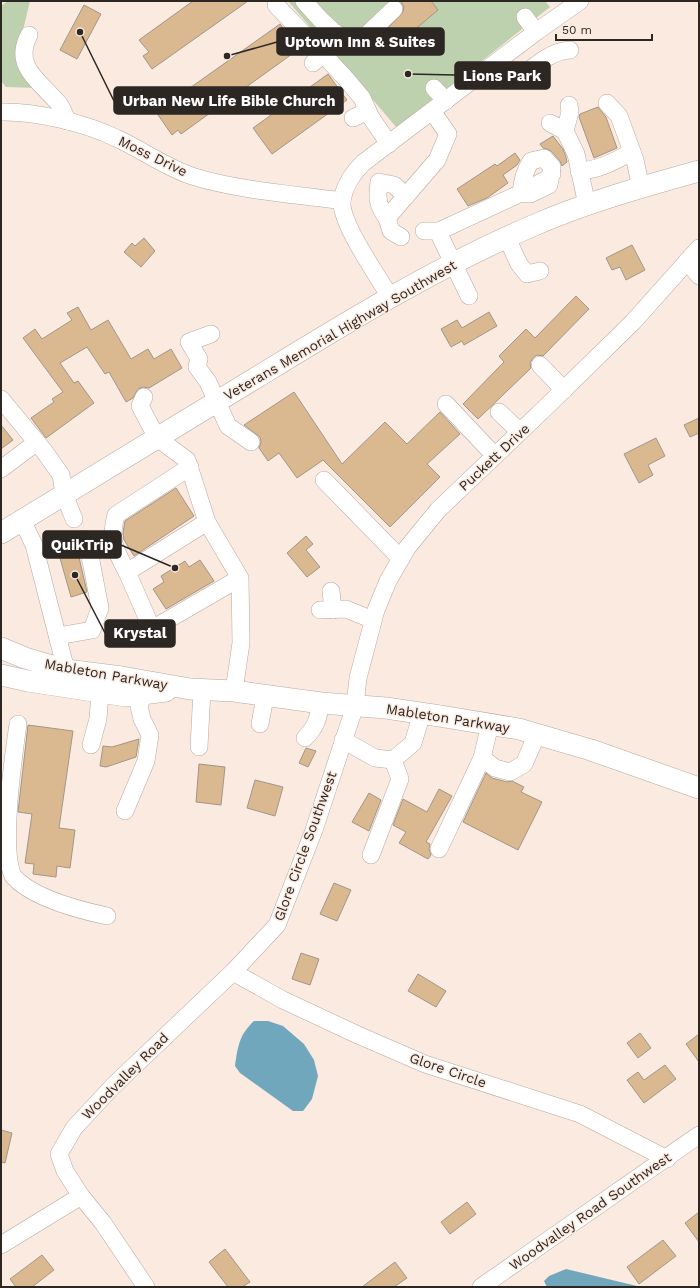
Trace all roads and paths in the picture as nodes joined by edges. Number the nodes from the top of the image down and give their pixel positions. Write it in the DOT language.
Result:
graph roads {
  1 [pos="304,1"];
  2 [pos="580,1"];
  3 [pos="276,5"];
  4 [pos="394,9"];
  5 [pos="525,17"];
  6 [pos="536,32"];
  7 [pos="29,35"];
  8 [pos="570,50"];
  9 [pos="521,76"];
  10 [pos="434,88"];
  11 [pos="446,101"];
  12 [pos="607,103"];
  13 [pos="569,105"];
  14 [pos="7,112"];
  15 [pos="422,115"];
  16 [pos="67,121"];
  17 [pos="389,144"];
  18 [pos="632,152"];
  19 [pos="580,171"];
  20 [pos="698,175"];
  21 [pos="641,188"];
  22 [pos="521,193"];
  23 [pos="406,196"];
  24 [pos="342,201"];
  25 [pos="587,205"];
  26 [pos="387,218"];
  27 [pos="400,237"];
  28 [pos="507,238"];
  29 [pos="699,248"];
  30 [pos="687,261"];
  31 [pos="453,262"];
  32 [pos="540,271"];
  33 [pos="699,276"];
  34 [pos="469,296"];
  35 [pos="390,297"];
  36 [pos="210,334"];
  37 [pos="540,365"];
  38 [pos="564,390"];
  39 [pos="144,397"];
  40 [pos="1,399"];
  41 [pos="218,401"];
  42 [pos="446,404"];
  43 [pos="499,412"];
  44 [pos="520,432"];
  45 [pos="156,438"];
  46 [pos="37,442"];
  47 [pos="251,442"];
  48 [pos="495,456"];
  49 [pos="190,467"];
  50 [pos="1,469"];
  51 [pos="324,480"];
  52 [pos="64,494"];
  53 [pos="74,519"];
  54 [pos="22,520"];
  55 [pos="207,522"];
  56 [pos="2,531"];
  57 [pos="84,539"];
  58 [pos="401,559"];
  59 [pos="127,572"];
  60 [pos="240,578"];
  61 [pos="331,591"];
  62 [pos="373,620"];
  63 [pos="58,636"];
  64 [pos="1,641"];
  65 [pos="1,648"];
  66 [pos="25,658"];
  67 [pos="66,670"];
  68 [pos="1,675"];
  69 [pos="196,690"];
  70 [pos="234,691"];
  71 [pos="100,693"];
  72 [pos="143,694"];
  73 [pos="265,696"];
  74 [pos="321,703"];
  75 [pos="354,706"];
  76 [pos="422,713"];
  77 [pos="18,724"];
  78 [pos="260,724"];
  79 [pos="490,724"];
  80 [pos="536,734"];
  81 [pos="305,738"];
  82 [pos="343,740"];
  83 [pos="91,745"];
  84 [pos="198,747"];
  85 [pos="482,758"];
  86 [pos="393,760"];
  87 [pos="699,788"];
  88 [pos="125,812"];
  89 [pos="439,849"];
  90 [pos="371,855"];
  91 [pos="107,916"];
  92 [pos="233,972"];
  93 [pos="699,1135"];
  94 [pos="667,1159"];
  95 [pos="81,1196"];
  96 [pos="1,1245"];
  97 [pos="146,1287"];
  98 [pos="481,1287"];
  1 -- 4 [label="street"];
  2 -- 6 [label="street"];
  3 -- 17 [label="street"];
  5 -- 6 [label="street"];
  6 -- 11 [label="street"];
  7 -- 16 [label="street"];
  8 -- 9 [label="street"];
  10 -- 11 [label="street"];
  11 -- 15 [label="street"];
  12 -- 18 [label="street"];
  13 -- 19 [label="street"];
  14 -- 16 [label="street, Moss Drive"];
  15 -- 17 [label="street"];
  15 -- 23 [label="street"];
  16 -- 24 [label="street, Moss Drive"];
  17 -- 24 [label="street"];
  18 -- 19 [label="street"];
  18 -- 21 [label="street"];
  19 -- 25 [label="street"];
  20 -- 21 [label="main road, Veterans Memorial Highway Southwest"];
  21 -- 25 [label="main road, Veterans Memorial Highway Southwest"];
  22 -- 22 [label="street"];
  22 -- 31 [label="street"];
  23 -- 26 [label="street"];
  23 -- 26 [label="street"];
  24 -- 35 [label="street"];
  25 -- 28 [label="main road, Veterans Memorial Highway Southwest"];
  26 -- 27 [label="street"];
  28 -- 31 [label="main road, Veterans Memorial Highway Southwest"];
  28 -- 32 [label="street"];
  29 -- 30 [label="street, Puckett Drive"];
  30 -- 33 [label="street"];
  30 -- 38 [label="street, Puckett Drive"];
  31 -- 34 [label="street"];
  31 -- 35 [label="main road, Veterans Memorial Highway Southwest"];
  35 -- 41 [label="main road, Veterans Memorial Highway Southwest"];
  36 -- 41 [label="street"];
  37 -- 38 [label="street"];
  38 -- 44 [label="street, Puckett Drive"];
  39 -- 45 [label="street"];
  40 -- 46 [label="street"];
  41 -- 45 [label="main road, Veterans Memorial Highway Southwest"];
  41 -- 47 [label="street"];
  42 -- 48 [label="street"];
  43 -- 44 [label="street"];
  44 -- 48 [label="street, Puckett Drive"];
  45 -- 49 [label="street"];
  45 -- 52 [label="main road, Veterans Memorial Highway Southwest"];
  46 -- 50 [label="street"];
  46 -- 52 [label="street"];
  48 -- 58 [label="street, Puckett Drive"];
  49 -- 55 [label="street"];
  49 -- 59 [label="street"];
  51 -- 58 [label="street"];
  52 -- 53 [label="street"];
  52 -- 54 [label="main road, Veterans Memorial Highway Southwest"];
  54 -- 56 [label="main road, Veterans Memorial Highway Southwest"];
  54 -- 63 [label="street"];
  55 -- 59 [label="street"];
  55 -- 60 [label="street"];
  57 -- 63 [label="street"];
  58 -- 62 [label="street, Puckett Drive"];
  59 -- 60 [label="street"];
  60 -- 70 [label="street"];
  61 -- 62 [label="street"];
  62 -- 75 [label="street, Puckett Drive"];
  63 -- 67 [label="street"];
  64 -- 66 [label="main road"];
  65 -- 66 [label="main road, Mableton Parkway"];
  66 -- 67 [label="main road, Mableton Parkway"];
  67 -- 69 [label="main road, Mableton Parkway"];
  68 -- 71 [label="main road, Mableton Parkway"];
  69 -- 70 [label="main road, Mableton Parkway"];
  69 -- 72 [label="main road, Mableton Parkway"];
  69 -- 84 [label="street"];
  70 -- 73 [label="main road, Mableton Parkway"];
  71 -- 72 [label="main road, Mableton Parkway"];
  71 -- 83 [label="street"];
  72 -- 88 [label="street"];
  73 -- 74 [label="main road, Mableton Parkway"];
  73 -- 78 [label="street"];
  74 -- 75 [label="main road, Mableton Parkway"];
  74 -- 81 [label="street"];
  75 -- 76 [label="main road, Mableton Parkway"];
  75 -- 82 [label="street, Glore Circle Southwest"];
  76 -- 79 [label="main road, Mableton Parkway"];
  76 -- 86 [label="street"];
  77 -- 91 [label="street"];
  79 -- 80 [label="main road, Mableton Parkway"];
  79 -- 85 [label="street"];
  80 -- 85 [label="street"];
  80 -- 87 [label="main road, Mableton Parkway"];
  82 -- 86 [label="street"];
  82 -- 92 [label="street, Glore Circle Southwest"];
  85 -- 89 [label="street"];
  86 -- 90 [label="street"];
  92 -- 94 [label="street, Glore Circle"];
  92 -- 95 [label="street, Woodvalley Road"];
  93 -- 94 [label="street, Woodvalley Road Southwest"];
  94 -- 98 [label="street, Woodvalley Road Southwest"];
  95 -- 96 [label="street"];
  95 -- 97 [label="street, Woodvalley Road"];
}
